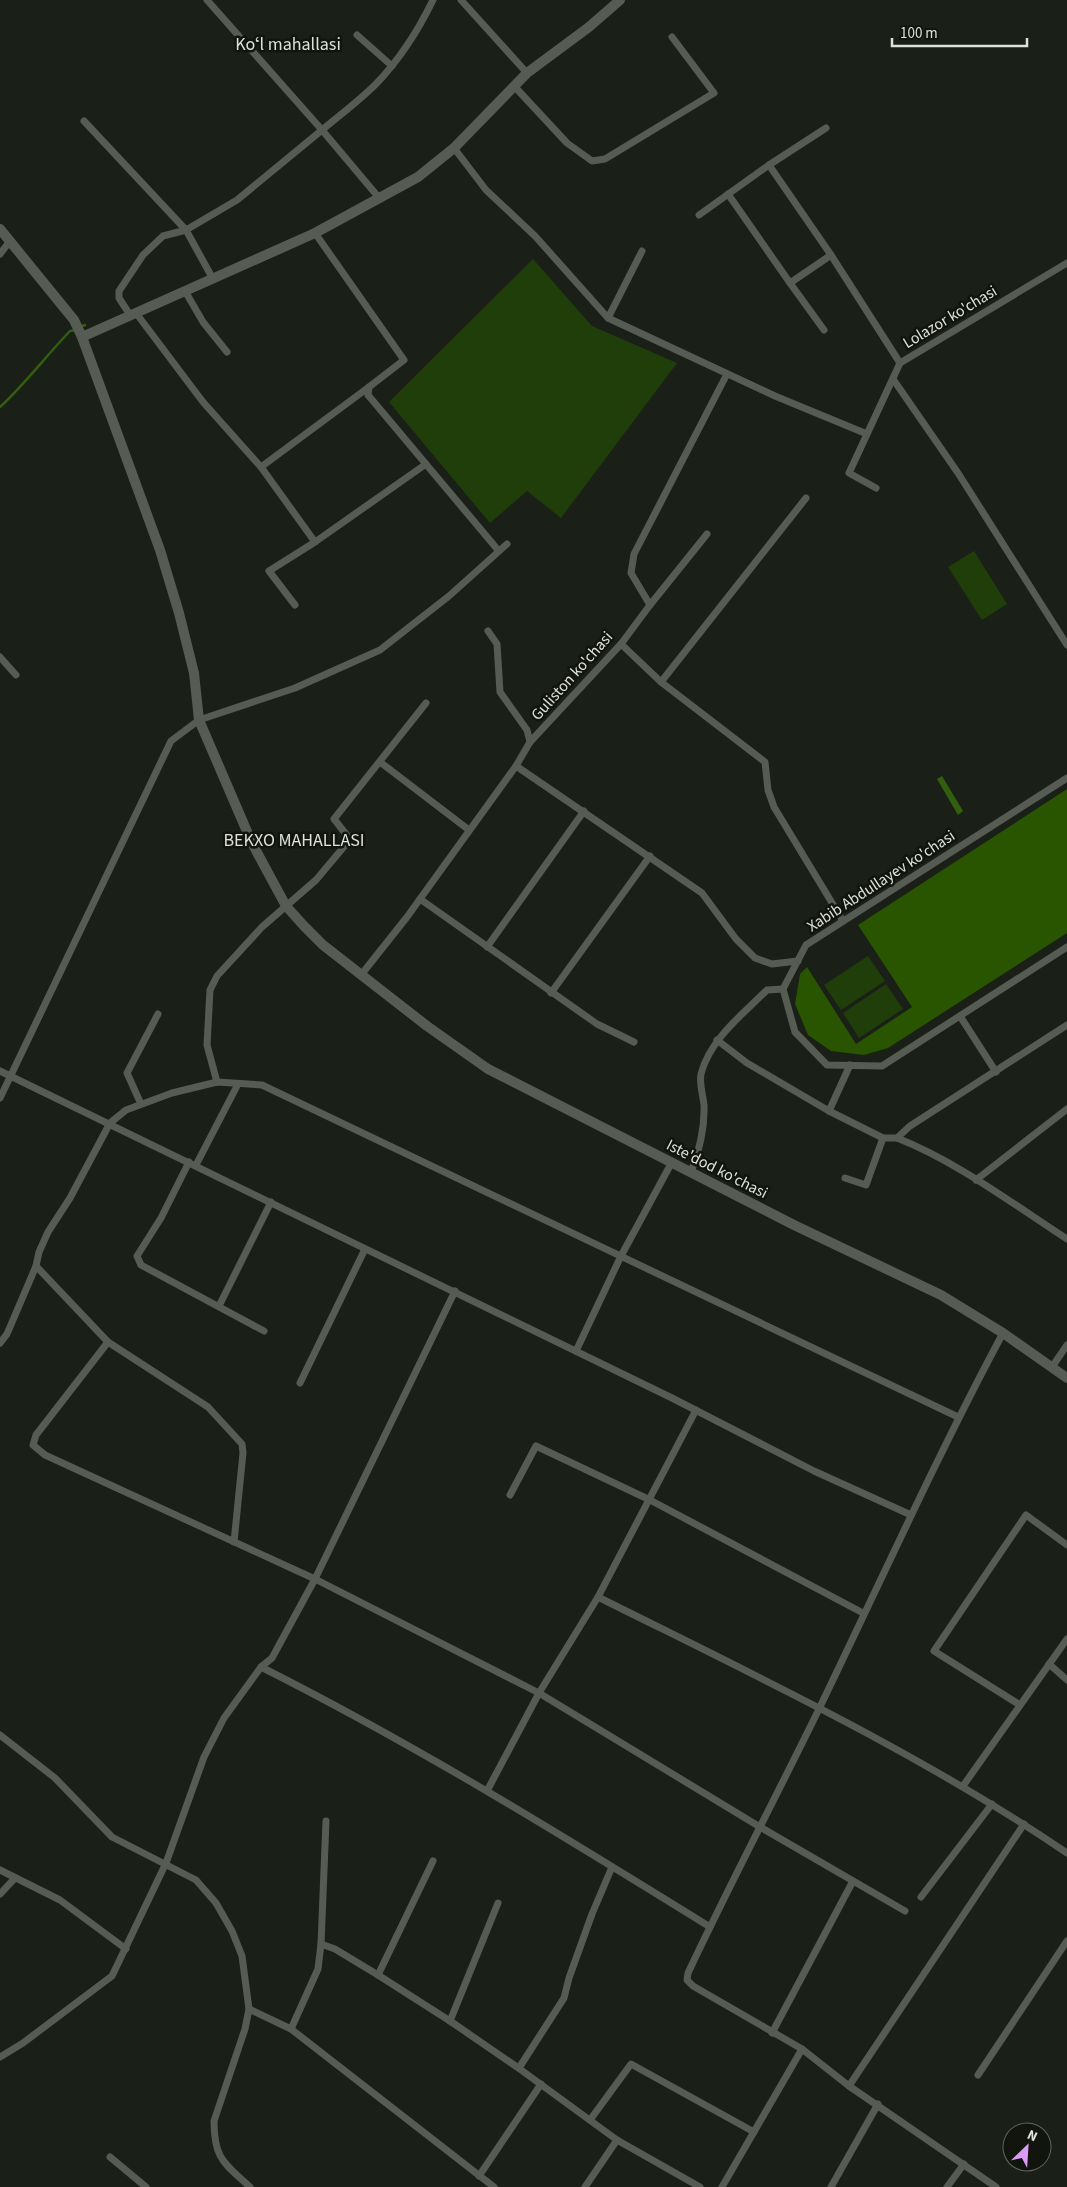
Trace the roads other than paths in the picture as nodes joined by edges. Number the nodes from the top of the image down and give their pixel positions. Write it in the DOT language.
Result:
graph roads {
  1 [pos="206,0"];
  2 [pos="433,0"];
  3 [pos="461,0"];
  4 [pos="620,0"];
  5 [pos="357,35"];
  6 [pos="672,37"];
  7 [pos="392,66"];
  8 [pos="527,73"];
  9 [pos="515,87"];
  10 [pos="84,121"];
  11 [pos="826,128"];
  12 [pos="322,130"];
  13 [pos="454,148"];
  14 [pos="769,165"];
  15 [pos="728,194"];
  16 [pos="380,199"];
  17 [pos="699,215"];
  18 [pos="0,229"];
  19 [pos="186,230"];
  20 [pos="315,233"];
  21 [pos="10,241"];
  22 [pos="642,251"];
  23 [pos="0,254"];
  24 [pos="831,255"];
  25 [pos="1067,263"];
  26 [pos="213,279"];
  27 [pos="790,283"];
  28 [pos="185,291"];
  29 [pos="133,314"];
  30 [pos="608,318"];
  31 [pos="824,330"];
  32 [pos="82,337"];
  33 [pos="226,352"];
  34 [pos="900,363"];
  35 [pos="727,374"];
  36 [pos="892,380"];
  37 [pos="369,387"];
  38 [pos="867,434"];
  39 [pos="426,464"];
  40 [pos="261,467"];
  41 [pos="876,488"];
  42 [pos="806,498"];
  43 [pos="707,534"];
  44 [pos="315,542"];
  45 [pos="506,544"];
  46 [pos="498,550"];
  47 [pos="295,605"];
  48 [pos="650,605"];
  49 [pos="488,630"];
  50 [pos="621,644"];
  51 [pos="1067,645"];
  52 [pos="0,658"];
  53 [pos="16,674"];
  54 [pos="661,682"];
  55 [pos="426,703"];
  56 [pos="199,720"];
  57 [pos="530,742"];
  58 [pos="380,762"];
  59 [pos="516,766"];
  60 [pos="1067,778"];
  61 [pos="584,811"];
  62 [pos="470,830"];
  63 [pos="650,856"];
  64 [pos="420,899"];
  65 [pos="286,906"];
  66 [pos="843,921"];
  67 [pos="487,947"];
  68 [pos="1067,947"];
  69 [pos="798,961"];
  70 [pos="361,975"];
  71 [pos="783,989"];
  72 [pos="551,993"];
  73 [pos="158,1014"];
  74 [pos="960,1016"];
  75 [pos="1067,1025"];
  76 [pos="717,1040"];
  77 [pos="634,1042"];
  78 [pos="850,1065"];
  79 [pos="0,1071"];
  80 [pos="996,1072"];
  81 [pos="10,1076"];
  82 [pos="217,1082"];
  83 [pos="238,1084"];
  84 [pos="0,1098"];
  85 [pos="141,1104"];
  86 [pos="1067,1110"];
  87 [pos="829,1111"];
  88 [pos="110,1123"];
  89 [pos="883,1138"];
  90 [pos="897,1138"];
  91 [pos="672,1162"];
  92 [pos="193,1164"];
  93 [pos="691,1172"];
  94 [pos="845,1178"];
  95 [pos="976,1180"];
  96 [pos="271,1202"];
  97 [pos="1067,1239"];
  98 [pos="365,1249"];
  99 [pos="621,1256"];
  100 [pos="36,1266"];
  101 [pos="455,1292"];
  102 [pos="218,1306"];
  103 [pos="264,1331"];
  104 [pos="1003,1333"];
  105 [pos="108,1342"];
  106 [pos="0,1343"];
  107 [pos="1067,1346"];
  108 [pos="576,1351"];
  109 [pos="1052,1367"];
  110 [pos="1067,1378"];
  111 [pos="300,1382"];
  112 [pos="696,1410"];
  113 [pos="958,1417"];
  114 [pos="510,1495"];
  115 [pos="650,1500"];
  116 [pos="910,1516"];
  117 [pos="234,1542"];
  118 [pos="1067,1545"];
  119 [pos="315,1579"];
  120 [pos="598,1597"];
  121 [pos="863,1613"];
  122 [pos="1067,1638"];
  123 [pos="1049,1664"];
  124 [pos="261,1668"];
  125 [pos="1067,1680"];
  126 [pos="539,1693"];
  127 [pos="1020,1705"];
  128 [pos="819,1708"];
  129 [pos="0,1735"];
  130 [pos="963,1786"];
  131 [pos="487,1791"];
  132 [pos="992,1804"];
  133 [pos="326,1821"];
  134 [pos="1024,1824"];
  135 [pos="760,1827"];
  136 [pos="1067,1853"];
  137 [pos="433,1861"];
  138 [pos="166,1863"];
  139 [pos="612,1867"];
  140 [pos="0,1870"];
  141 [pos="15,1878"];
  142 [pos="853,1881"];
  143 [pos="0,1894"];
  144 [pos="921,1897"];
  145 [pos="498,1902"];
  146 [pos="905,1911"];
  147 [pos="710,1927"];
  148 [pos="1067,1940"];
  149 [pos="321,1944"];
  150 [pos="126,1949"];
  151 [pos="378,1974"];
  152 [pos="249,2009"];
  153 [pos="450,2021"];
  154 [pos="291,2029"];
  155 [pos="772,2032"];
  156 [pos="802,2049"];
  157 [pos="0,2057"];
  158 [pos="520,2068"];
  159 [pos="978,2075"];
  160 [pos="541,2084"];
  161 [pos="849,2086"];
  162 [pos="878,2104"];
  163 [pos="590,2120"];
  164 [pos="754,2132"];
  165 [pos="617,2140"];
  166 [pos="110,2157"];
  167 [pos="964,2164"];
  168 [pos="479,2176"];
  169 [pos="146,2187"];
  170 [pos="250,2187"];
  171 [pos="494,2187"];
  172 [pos="586,2187"];
  173 [pos="700,2187"];
  174 [pos="722,2187"];
  175 [pos="831,2187"];
  176 [pos="947,2187"];
  177 [pos="996,2187"];
  1 -- 12 [label="street"];
  2 -- 7 [label="street"];
  3 -- 8 [label="street"];
  4 -- 8 [label="street"];
  5 -- 7 [label="street"];
  6 -- 9 [label="street"];
  7 -- 12 [label="street"];
  8 -- 9 [label="street"];
  9 -- 13 [label="street"];
  10 -- 19 [label="street"];
  11 -- 14 [label="street"];
  12 -- 16 [label="street"];
  12 -- 19 [label="street"];
  13 -- 16 [label="street"];
  13 -- 30 [label="street"];
  14 -- 15 [label="street"];
  14 -- 24 [label="street"];
  15 -- 17 [label="street"];
  15 -- 27 [label="street"];
  16 -- 20 [label="street"];
  18 -- 21 [label="street, Iste'dod ko'chasi"];
  19 -- 26 [label="street"];
  19 -- 29 [label="street"];
  20 -- 26 [label="street"];
  20 -- 37 [label="street"];
  21 -- 23 [label="street"];
  21 -- 32 [label="street, Iste'dod ko'chasi"];
  22 -- 30 [label="street"];
  24 -- 27 [label="street"];
  24 -- 34 [label="street"];
  25 -- 34 [label="street, Lolazor ko'chasi"];
  26 -- 28 [label="street"];
  27 -- 31 [label="street"];
  28 -- 29 [label="street"];
  28 -- 33 [label="street"];
  29 -- 32 [label="street"];
  29 -- 40 [label="street"];
  30 -- 35 [label="street"];
  32 -- 56 [label="street, Iste'dod ko'chasi"];
  34 -- 36 [label="street, Lolazor ko'chasi"];
  35 -- 38 [label="street"];
  35 -- 48 [label="street"];
  36 -- 38 [label="street, Lolazor ko'chasi"];
  36 -- 51 [label="street"];
  37 -- 39 [label="street"];
  37 -- 40 [label="street"];
  38 -- 41 [label="street, Lolazor ko'chasi"];
  39 -- 44 [label="street"];
  39 -- 46 [label="street"];
  40 -- 44 [label="street"];
  42 -- 54 [label="street"];
  43 -- 48 [label="street, Guliston ko'chasi"];
  44 -- 47 [label="street"];
  45 -- 46 [label="street"];
  46 -- 56 [label="street"];
  48 -- 50 [label="street, Guliston ko'chasi"];
  49 -- 57 [label="street"];
  50 -- 54 [label="street"];
  50 -- 57 [label="street, Guliston ko'chasi"];
  52 -- 53 [label="street"];
  54 -- 66 [label="street"];
  55 -- 58 [label="street"];
  56 -- 65 [label="street, Iste'dod ko'chasi"];
  56 -- 81 [label="street"];
  57 -- 59 [label="street, Guliston ko'chasi"];
  58 -- 62 [label="street"];
  58 -- 65 [label="street"];
  59 -- 61 [label="street"];
  59 -- 62 [label="street, Guliston ko'chasi"];
  60 -- 66 [label="street, Xabib Abdullayev ko'chasi"];
  61 -- 63 [label="street"];
  61 -- 67 [label="street"];
  62 -- 64 [label="street, Guliston ko'chasi"];
  63 -- 69 [label="street"];
  63 -- 72 [label="street"];
  64 -- 67 [label="street"];
  64 -- 70 [label="street, Guliston ko'chasi"];
  65 -- 70 [label="street, Iste'dod ko'chasi"];
  65 -- 82 [label="street"];
  66 -- 69 [label="street, Xabib Abdullayev ko'chasi"];
  67 -- 72 [label="street"];
  68 -- 74 [label="street"];
  69 -- 71 [label="street, Xabib Abdullayev ko'chasi"];
  70 -- 91 [label="street, Iste'dod ko'chasi"];
  71 -- 76 [label="street"];
  71 -- 78 [label="street"];
  72 -- 77 [label="street"];
  73 -- 85 [label="street"];
  74 -- 78 [label="street"];
  74 -- 80 [label="street"];
  75 -- 80 [label="street"];
  76 -- 87 [label="street"];
  76 -- 93 [label="street"];
  78 -- 87 [label="street"];
  79 -- 81 [label="street"];
  80 -- 90 [label="street"];
  81 -- 84 [label="street"];
  81 -- 88 [label="street"];
  82 -- 83 [label="street"];
  82 -- 85 [label="street"];
  83 -- 92 [label="street"];
  83 -- 99 [label="street"];
  85 -- 88 [label="street"];
  86 -- 95 [label="street"];
  87 -- 89 [label="street"];
  88 -- 92 [label="street"];
  88 -- 100 [label="street"];
  89 -- 90 [label="street"];
  89 -- 94 [label="street"];
  90 -- 95 [label="street"];
  91 -- 93 [label="street, Iste'dod ko'chasi"];
  91 -- 99 [label="street"];
  92 -- 96 [label="street"];
  92 -- 102 [label="street"];
  93 -- 104 [label="street, Iste'dod ko'chasi"];
  95 -- 97 [label="street"];
  96 -- 98 [label="street"];
  96 -- 102 [label="street"];
  98 -- 101 [label="street"];
  98 -- 111 [label="street"];
  99 -- 108 [label="street"];
  99 -- 113 [label="street"];
  100 -- 105 [label="street"];
  100 -- 106 [label="street"];
  101 -- 108 [label="street"];
  101 -- 119 [label="street"];
  102 -- 103 [label="street"];
  104 -- 109 [label="street, Iste'dod ko'chasi"];
  104 -- 113 [label="street"];
  105 -- 117 [label="street"];
  105 -- 117 [label="street"];
  107 -- 109 [label="street"];
  108 -- 112 [label="street"];
  109 -- 110 [label="street, Iste'dod ko'chasi"];
  112 -- 115 [label="street"];
  112 -- 116 [label="street"];
  113 -- 116 [label="street"];
  114 -- 115 [label="street"];
  115 -- 120 [label="street"];
  115 -- 121 [label="street"];
  116 -- 121 [label="street"];
  117 -- 119 [label="street"];
  118 -- 127 [label="street"];
  119 -- 124 [label="street"];
  119 -- 126 [label="street"];
  120 -- 126 [label="street"];
  120 -- 128 [label="street"];
  121 -- 128 [label="street"];
  122 -- 123 [label="street"];
  123 -- 125 [label="street"];
  123 -- 127 [label="street"];
  124 -- 131 [label="street"];
  124 -- 138 [label="street"];
  126 -- 131 [label="street"];
  126 -- 135 [label="street"];
  127 -- 130 [label="street"];
  128 -- 130 [label="street"];
  128 -- 135 [label="street"];
  129 -- 138 [label="street"];
  130 -- 132 [label="street"];
  131 -- 139 [label="street"];
  132 -- 134 [label="street"];
  132 -- 144 [label="street"];
  133 -- 149 [label="street"];
  134 -- 136 [label="street"];
  134 -- 161 [label="street"];
  135 -- 142 [label="street"];
  135 -- 147 [label="street"];
  137 -- 151 [label="street"];
  138 -- 150 [label="street"];
  138 -- 152 [label="street"];
  139 -- 147 [label="street"];
  139 -- 158 [label="street"];
  140 -- 141 [label="street"];
  141 -- 143 [label="street"];
  141 -- 150 [label="street"];
  142 -- 146 [label="street"];
  142 -- 155 [label="street"];
  145 -- 153 [label="street"];
  147 -- 155 [label="street"];
  148 -- 159 [label="street"];
  149 -- 151 [label="street"];
  149 -- 154 [label="street"];
  150 -- 157 [label="street"];
  151 -- 153 [label="street"];
  152 -- 154 [label="street"];
  152 -- 170 [label="street"];
  153 -- 158 [label="street"];
  154 -- 168 [label="street"];
  155 -- 156 [label="street"];
  156 -- 161 [label="street"];
  156 -- 164 [label="street"];
  158 -- 160 [label="street"];
  160 -- 163 [label="street"];
  160 -- 168 [label="street"];
  161 -- 162 [label="street"];
  162 -- 167 [label="street"];
  162 -- 175 [label="street"];
  163 -- 164 [label="street"];
  163 -- 165 [label="street"];
  164 -- 174 [label="street"];
  165 -- 172 [label="street"];
  165 -- 173 [label="street"];
  166 -- 169 [label="street"];
  167 -- 176 [label="street"];
  167 -- 177 [label="street"];
  168 -- 171 [label="street"];
}
